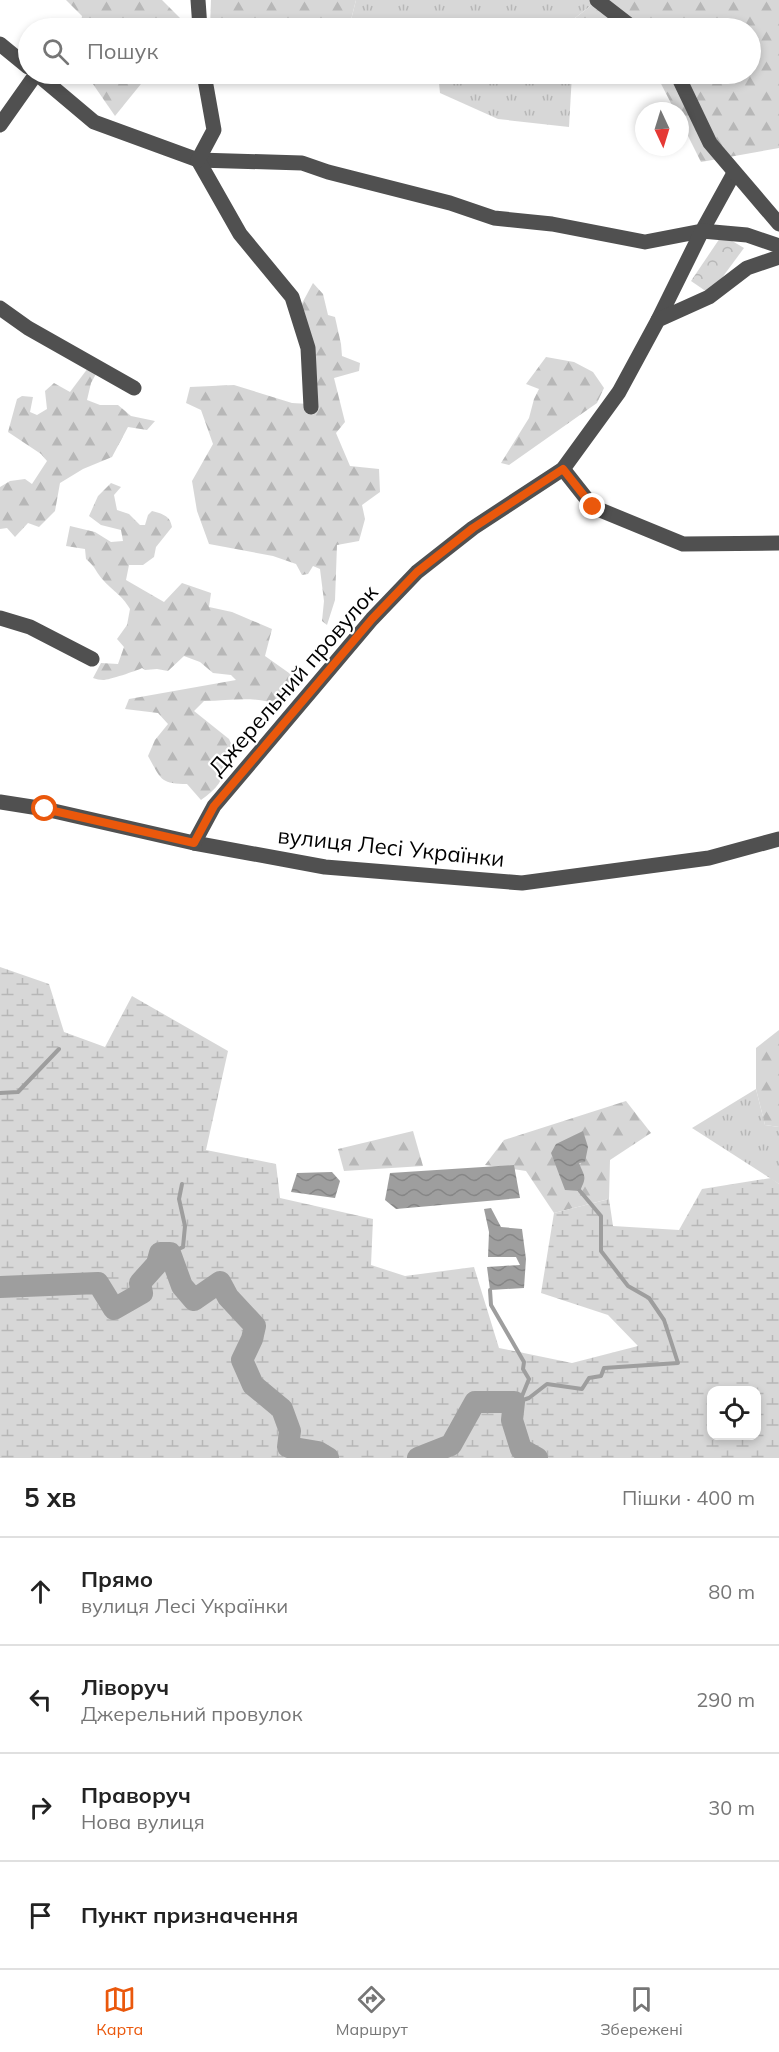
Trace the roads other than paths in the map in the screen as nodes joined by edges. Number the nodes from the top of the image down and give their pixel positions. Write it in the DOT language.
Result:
graph roads {
  1 [pos="198,0"];
  2 [pos="597,0"];
  3 [pos="199,18"];
  4 [pos="620,18"];
  5 [pos="0,44"];
  6 [pos="18,59"];
  7 [pos="29,84"];
  8 [pos="48,84"];
  9 [pos="206,84"];
  10 [pos="682,84"];
  11 [pos="0,125"];
  12 [pos="198,160"];
  13 [pos="734,172"];
  14 [pos="779,224"];
  15 [pos="702,231"];
  16 [pos="779,246"];
  17 [pos="779,257"];
  18 [pos="0,308"];
  19 [pos="658,320"];
  20 [pos="134,388"];
  21 [pos="311,407"];
  22 [pos="563,469"];
  23 [pos="779,543"];
  24 [pos="0,618"];
  25 [pos="92,659"];
  26 [pos="0,802"];
  27 [pos="779,839"];
  28 [pos="194,843"];
  1 -- 3 [label="street"];
  2 -- 4 [label="street"];
  5 -- 6 [label="street"];
  7 -- 11 [label="street"];
  8 -- 12 [label="street"];
  9 -- 12 [label="street"];
  10 -- 13 [label="street"];
  12 -- 15 [label="street"];
  12 -- 21 [label="street"];
  13 -- 14 [label="street"];
  13 -- 15 [label="street"];
  15 -- 16 [label="street"];
  15 -- 19 [label="street, Джерельний провулок"];
  17 -- 19 [label="street"];
  18 -- 20 [label="street"];
  19 -- 22 [label="street, Джерельний провулок"];
  22 -- 23 [label="street"];
  22 -- 28 [label="street, Джерельний провулок"];
  24 -- 25 [label="street"];
  26 -- 28 [label="street, вулиця Лесі Українки"];
  27 -- 28 [label="street, вулиця Лесі Українки"];
}
